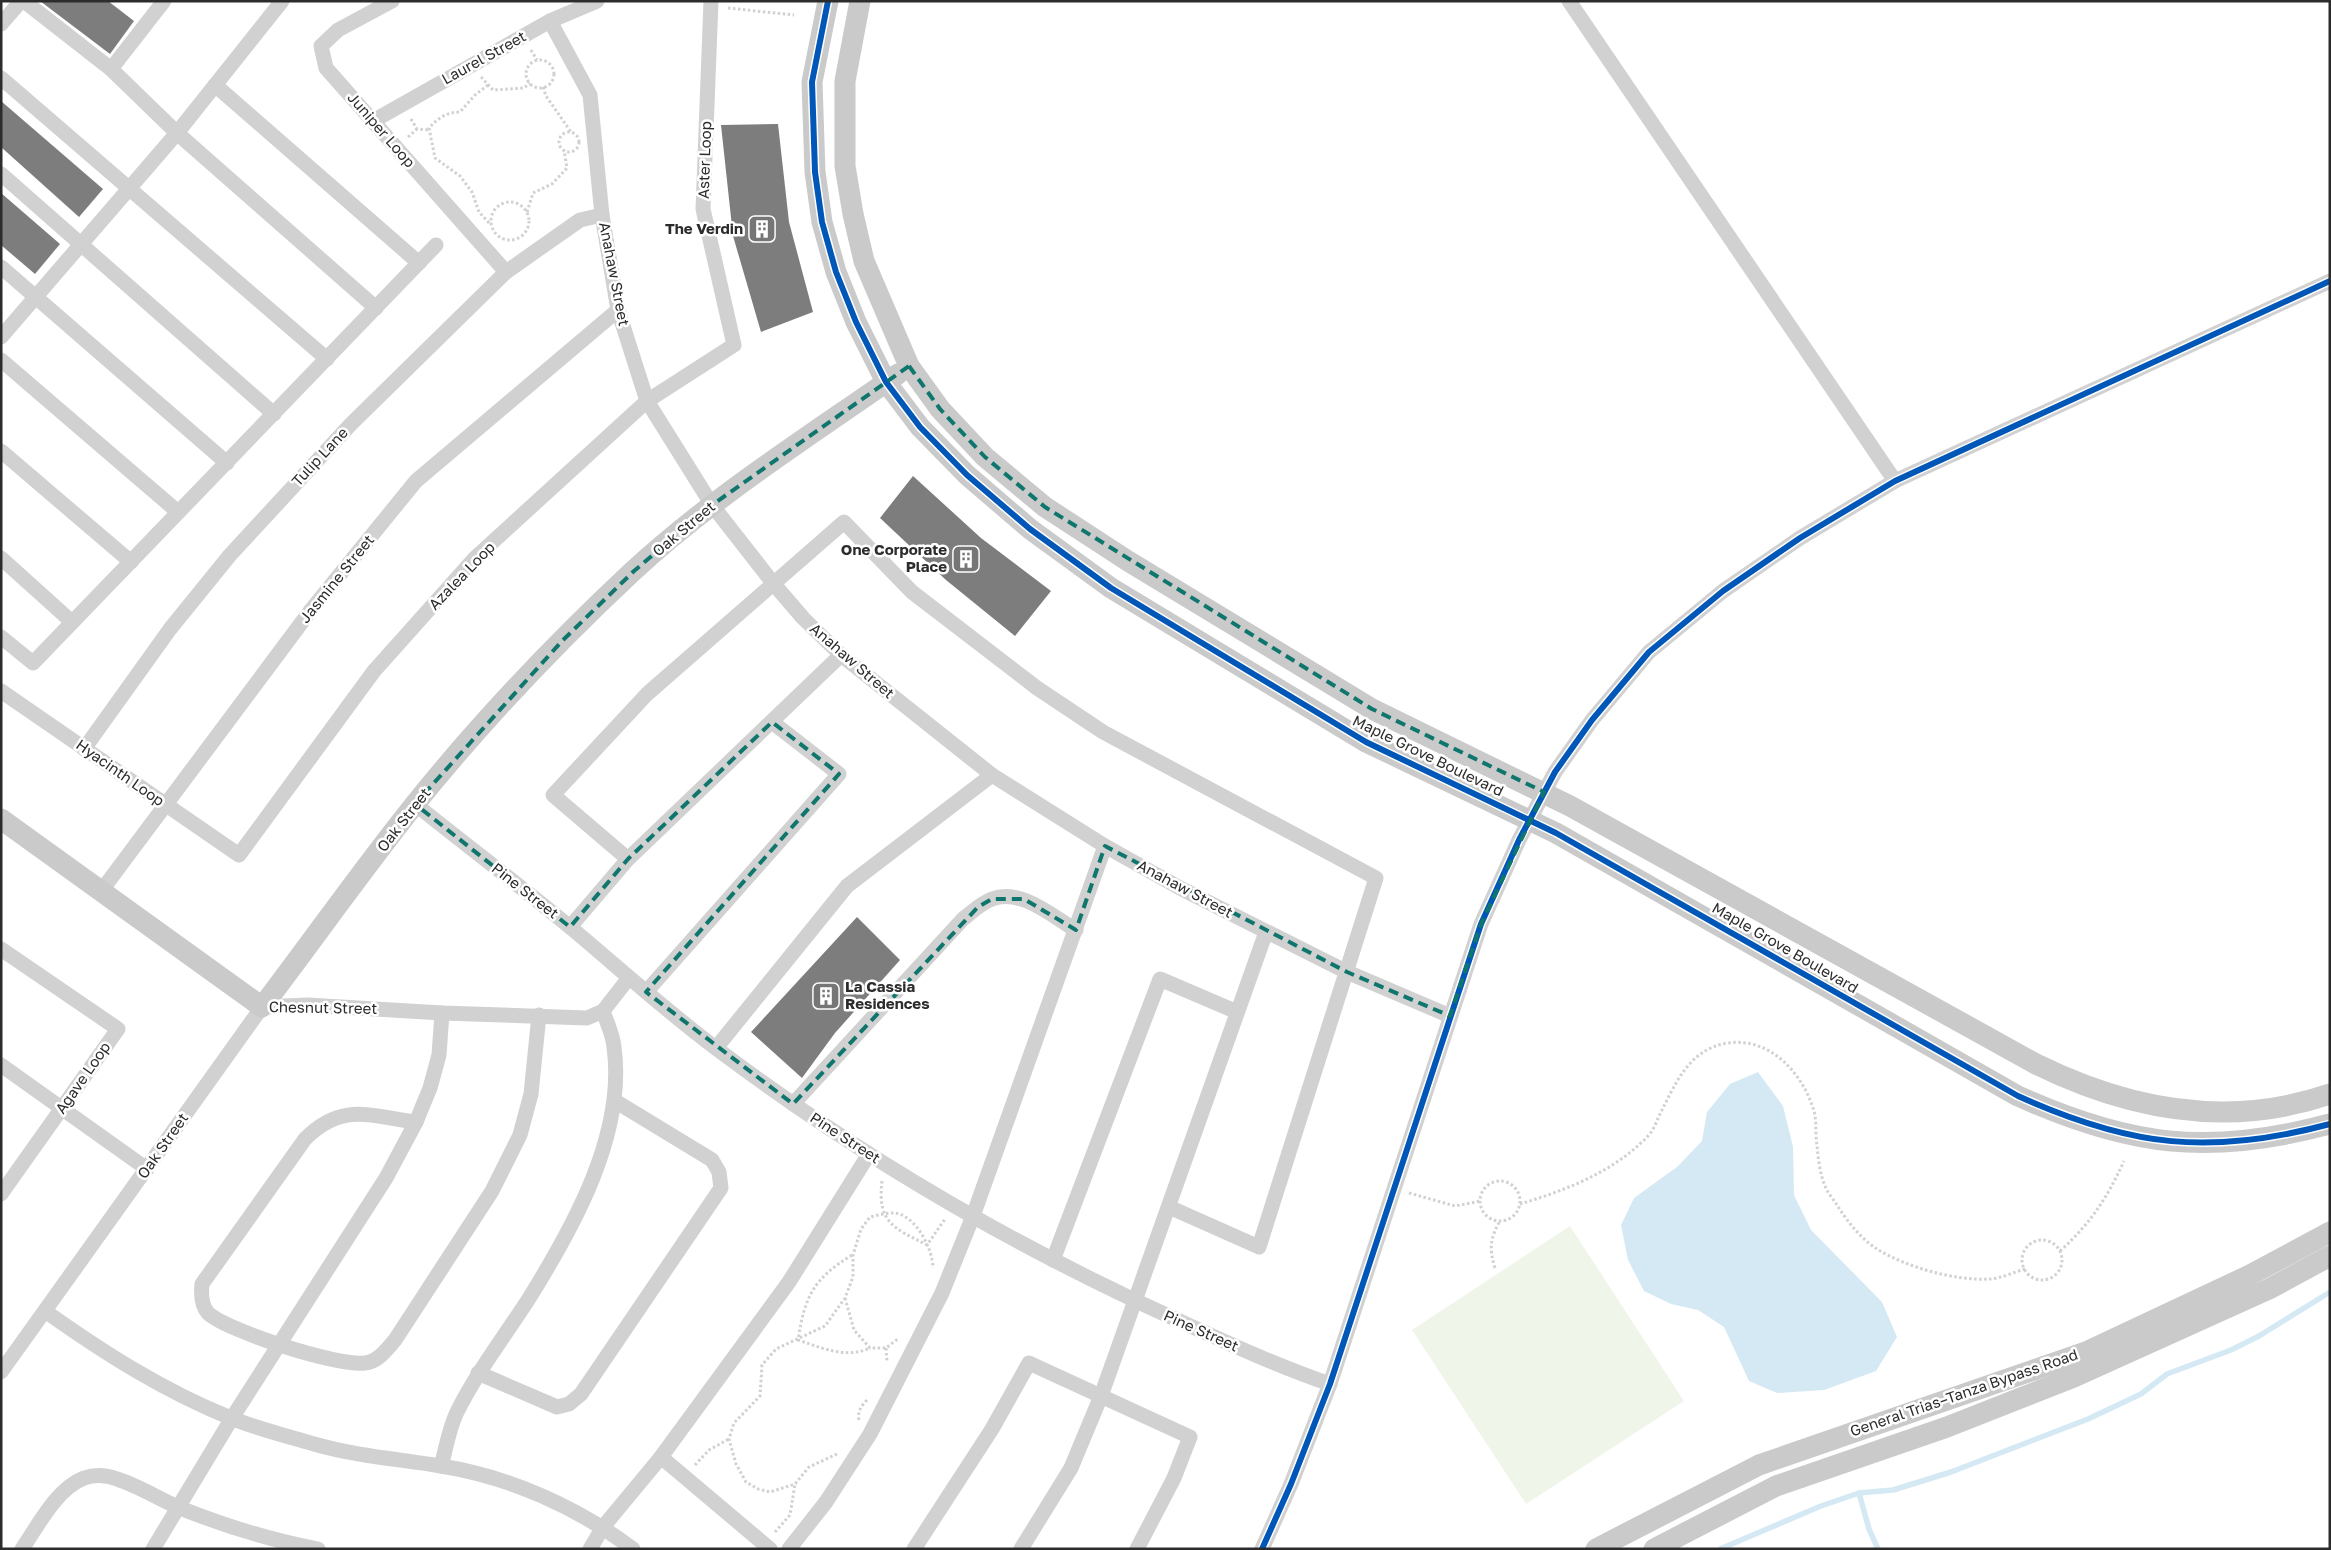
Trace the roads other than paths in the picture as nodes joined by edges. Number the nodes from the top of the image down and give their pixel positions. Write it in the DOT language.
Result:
graph roads {
  1 [pos="20,1"];
  2 [pos="24,1"];
  3 [pos="164,1"];
  4 [pos="282,1"];
  5 [pos="392,1"];
  6 [pos="597,1"];
  7 [pos="828,1"];
  8 [pos="860,1"];
  9 [pos="1568,1"];
  10 [pos="710,4"];
  11 [pos="550,21"];
  12 [pos="1,24"];
  13 [pos="111,69"];
  14 [pos="1,78"];
  15 [pos="215,86"];
  16 [pos="373,120"];
  17 [pos="177,132"];
  18 [pos="1,174"];
  19 [pos="129,189"];
  20 [pos="602,216"];
  21 [pos="81,244"];
  22 [pos="436,245"];
  23 [pos="419,263"];
  24 [pos="1,267"];
  25 [pos="506,272"];
  26 [pos="2330,282"];
  27 [pos="36,297"];
  28 [pos="376,308"];
  29 [pos="618,310"];
  30 [pos="1,337"];
  31 [pos="734,345"];
  32 [pos="327,359"];
  33 [pos="1,360"];
  34 [pos="910,366"];
  35 [pos="886,382"];
  36 [pos="647,401"];
  37 [pos="274,414"];
  38 [pos="1,451"];
  39 [pos="227,463"];
  40 [pos="1895,481"];
  41 [pos="712,505"];
  42 [pos="178,512"];
  43 [pos="1,558"];
  44 [pos="131,562"];
  45 [pos="773,584"];
  46 [pos="72,622"];
  47 [pos="1,637"];
  48 [pos="841,655"];
  49 [pos="1,691"];
  50 [pos="772,722"];
  51 [pos="84,749"];
  52 [pos="992,775"];
  53 [pos="1544,792"];
  54 [pos="415,804"];
  55 [pos="165,805"];
  56 [pos="1,819"];
  57 [pos="1530,820"];
  58 [pos="1106,846"];
  59 [pos="239,855"];
  60 [pos="628,859"];
  61 [pos="102,890"];
  62 [pos="570,927"];
  63 [pos="1076,930"];
  64 [pos="1266,932"];
  65 [pos="1,949"];
  66 [pos="1347,972"];
  67 [pos="628,979"];
  68 [pos="646,992"];
  69 [pos="262,1007"];
  70 [pos="603,1011"];
  71 [pos="1237,1012"];
  72 [pos="442,1013"];
  73 [pos="539,1015"];
  74 [pos="1450,1016"];
  75 [pos="716,1048"];
  76 [pos="1,1065"];
  77 [pos="2328,1099"];
  78 [pos="615,1100"];
  79 [pos="793,1104"];
  80 [pos="62,1108"];
  81 [pos="416,1122"];
  82 [pos="2330,1124"];
  83 [pos="869,1154"];
  84 [pos="147,1169"];
  85 [pos="1,1194"];
  86 [pos="1169,1207"];
  87 [pos="973,1216"];
  88 [pos="2330,1232"];
  89 [pos="2330,1256"];
  90 [pos="1053,1260"];
  91 [pos="1135,1301"];
  92 [pos="45,1311"];
  93 [pos="279,1345"];
  94 [pos="1,1372"];
  95 [pos="478,1373"];
  96 [pos="1330,1384"];
  97 [pos="1101,1396"];
  98 [pos="232,1418"];
  99 [pos="661,1457"];
  100 [pos="441,1466"];
  101 [pos="178,1507"];
  102 [pos="603,1527"];
  103 [pos="767,1547"];
  104 [pos="22,1549"];
  105 [pos="153,1549"];
  106 [pos="318,1549"];
  107 [pos="590,1549"];
  108 [pos="633,1549"];
  109 [pos="789,1549"];
  110 [pos="914,1549"];
  111 [pos="1021,1549"];
  112 [pos="1137,1549"];
  113 [pos="1262,1549"];
  114 [pos="1596,1549"];
  115 [pos="1654,1549"];
  1 -- 12 [label="street"];
  2 -- 13 [label="street"];
  3 -- 13 [label="street"];
  4 -- 15 [label="street"];
  5 -- 16 [label="street, Juniper Loop"];
  6 -- 11 [label="street, Laurel Street"];
  7 -- 35 [label="street, Maple Grove Boulevard"];
  8 -- 34 [label="street, Maple Grove Boulevard"];
  9 -- 40 [label="street"];
  10 -- 31 [label="street, Aster Loop"];
  11 -- 16 [label="street, Laurel Street"];
  11 -- 20 [label="street, Anahaw Street"];
  13 -- 17 [label="street"];
  14 -- 19 [label="street"];
  15 -- 17 [label="street"];
  15 -- 23 [label="street"];
  16 -- 25 [label="street, Juniper Loop"];
  17 -- 19 [label="street"];
  17 -- 28 [label="street"];
  18 -- 21 [label="street"];
  19 -- 21 [label="street"];
  19 -- 32 [label="street"];
  20 -- 25 [label="street, Tulip Lane"];
  20 -- 29 [label="street, Anahaw Street"];
  21 -- 27 [label="street"];
  21 -- 37 [label="street"];
  22 -- 23 [label="street"];
  23 -- 28 [label="street"];
  24 -- 27 [label="street"];
  25 -- 51 [label="street, Tulip Lane"];
  26 -- 40 [label="street"];
  27 -- 30 [label="street"];
  27 -- 39 [label="street"];
  28 -- 32 [label="street"];
  29 -- 36 [label="street, Anahaw Street"];
  29 -- 55 [label="street, Jasmine Street"];
  31 -- 36 [label="street, Azalea Loop"];
  32 -- 37 [label="street"];
  33 -- 42 [label="street"];
  34 -- 35 [label="street, Oak Street"];
  34 -- 53 [label="street, Maple Grove Boulevard"];
  35 -- 41 [label="street, Oak Street"];
  35 -- 57 [label="street, Maple Grove Boulevard"];
  36 -- 41 [label="street, Anahaw Street"];
  36 -- 59 [label="street, Azalea Loop"];
  37 -- 39 [label="street"];
  38 -- 44 [label="street"];
  39 -- 42 [label="street"];
  40 -- 53 [label="street"];
  41 -- 45 [label="street, Anahaw Street"];
  41 -- 54 [label="street, Oak Street"];
  42 -- 44 [label="street"];
  43 -- 46 [label="street"];
  44 -- 46 [label="street"];
  45 -- 48 [label="street, Anahaw Street"];
  45 -- 60 [label="street"];
  45 -- 66 [label="street"];
  46 -- 47 [label="street"];
  48 -- 50 [label="street"];
  48 -- 52 [label="street, Anahaw Street"];
  49 -- 51 [label="street, Hyacinth Loop"];
  50 -- 60 [label="street"];
  50 -- 68 [label="street"];
  51 -- 55 [label="street, Hyacinth Loop"];
  52 -- 58 [label="street, Anahaw Street"];
  52 -- 75 [label="street"];
  53 -- 57 [label="street"];
  53 -- 77 [label="street, Maple Grove Boulevard"];
  54 -- 62 [label="street, Pine Street"];
  54 -- 69 [label="street, Oak Street"];
  55 -- 59 [label="street, Hyacinth Loop"];
  55 -- 61 [label="street, Jasmine Street"];
  56 -- 61 [label="street, Chesnut Street"];
  57 -- 74 [label="street"];
  57 -- 82 [label="street, Maple Grove Boulevard"];
  58 -- 63 [label="street"];
  58 -- 64 [label="street, Anahaw Street"];
  60 -- 62 [label="street"];
  61 -- 69 [label="street, Chesnut Street"];
  62 -- 67 [label="street, Pine Street"];
  63 -- 79 [label="street"];
  63 -- 87 [label="street"];
  64 -- 66 [label="street, Anahaw Street"];
  64 -- 71 [label="street"];
  65 -- 80 [label="street, Agave Loop"];
  66 -- 74 [label="street, Anahaw Street"];
  66 -- 86 [label="street"];
  67 -- 68 [label="street, Pine Street"];
  67 -- 70 [label="street"];
  68 -- 75 [label="street, Pine Street"];
  69 -- 72 [label="street, Chesnut Street"];
  69 -- 84 [label="street, Oak Street"];
  70 -- 73 [label="street, Chesnut Street"];
  70 -- 78 [label="street"];
  71 -- 86 [label="street"];
  71 -- 90 [label="street"];
  72 -- 73 [label="street, Chesnut Street"];
  72 -- 81 [label="street"];
  73 -- 93 [label="street"];
  74 -- 96 [label="street"];
  75 -- 79 [label="street, Pine Street"];
  76 -- 80 [label="street"];
  78 -- 95 [label="street"];
  78 -- 95 [label="street"];
  79 -- 83 [label="street, Pine Street"];
  80 -- 84 [label="street"];
  80 -- 85 [label="street, Agave Loop"];
  81 -- 93 [label="street"];
  81 -- 93 [label="street"];
  83 -- 87 [label="street, Pine Street"];
  83 -- 99 [label="street"];
  84 -- 92 [label="street, Oak Street"];
  86 -- 91 [label="street"];
  87 -- 90 [label="street, Pine Street"];
  87 -- 109 [label="street"];
  88 -- 114 [label="street, General Trias–Tanza Bypass Road"];
  89 -- 115 [label="street, General Trias–Tanza Bypass Road"];
  90 -- 91 [label="street, Pine Street"];
  91 -- 96 [label="street, Pine Street"];
  91 -- 97 [label="street"];
  92 -- 94 [label="street, Oak Street"];
  92 -- 98 [label="street"];
  93 -- 98 [label="street"];
  95 -- 100 [label="street"];
  96 -- 113 [label="street"];
  97 -- 110 [label="street"];
  97 -- 111 [label="street"];
  97 -- 112 [label="street"];
  98 -- 100 [label="street"];
  98 -- 101 [label="street"];
  99 -- 102 [label="street"];
  99 -- 103 [label="street"];
  100 -- 102 [label="street"];
  101 -- 104 [label="street"];
  101 -- 105 [label="street"];
  101 -- 106 [label="street"];
  102 -- 107 [label="street"];
  102 -- 108 [label="street"];
}
